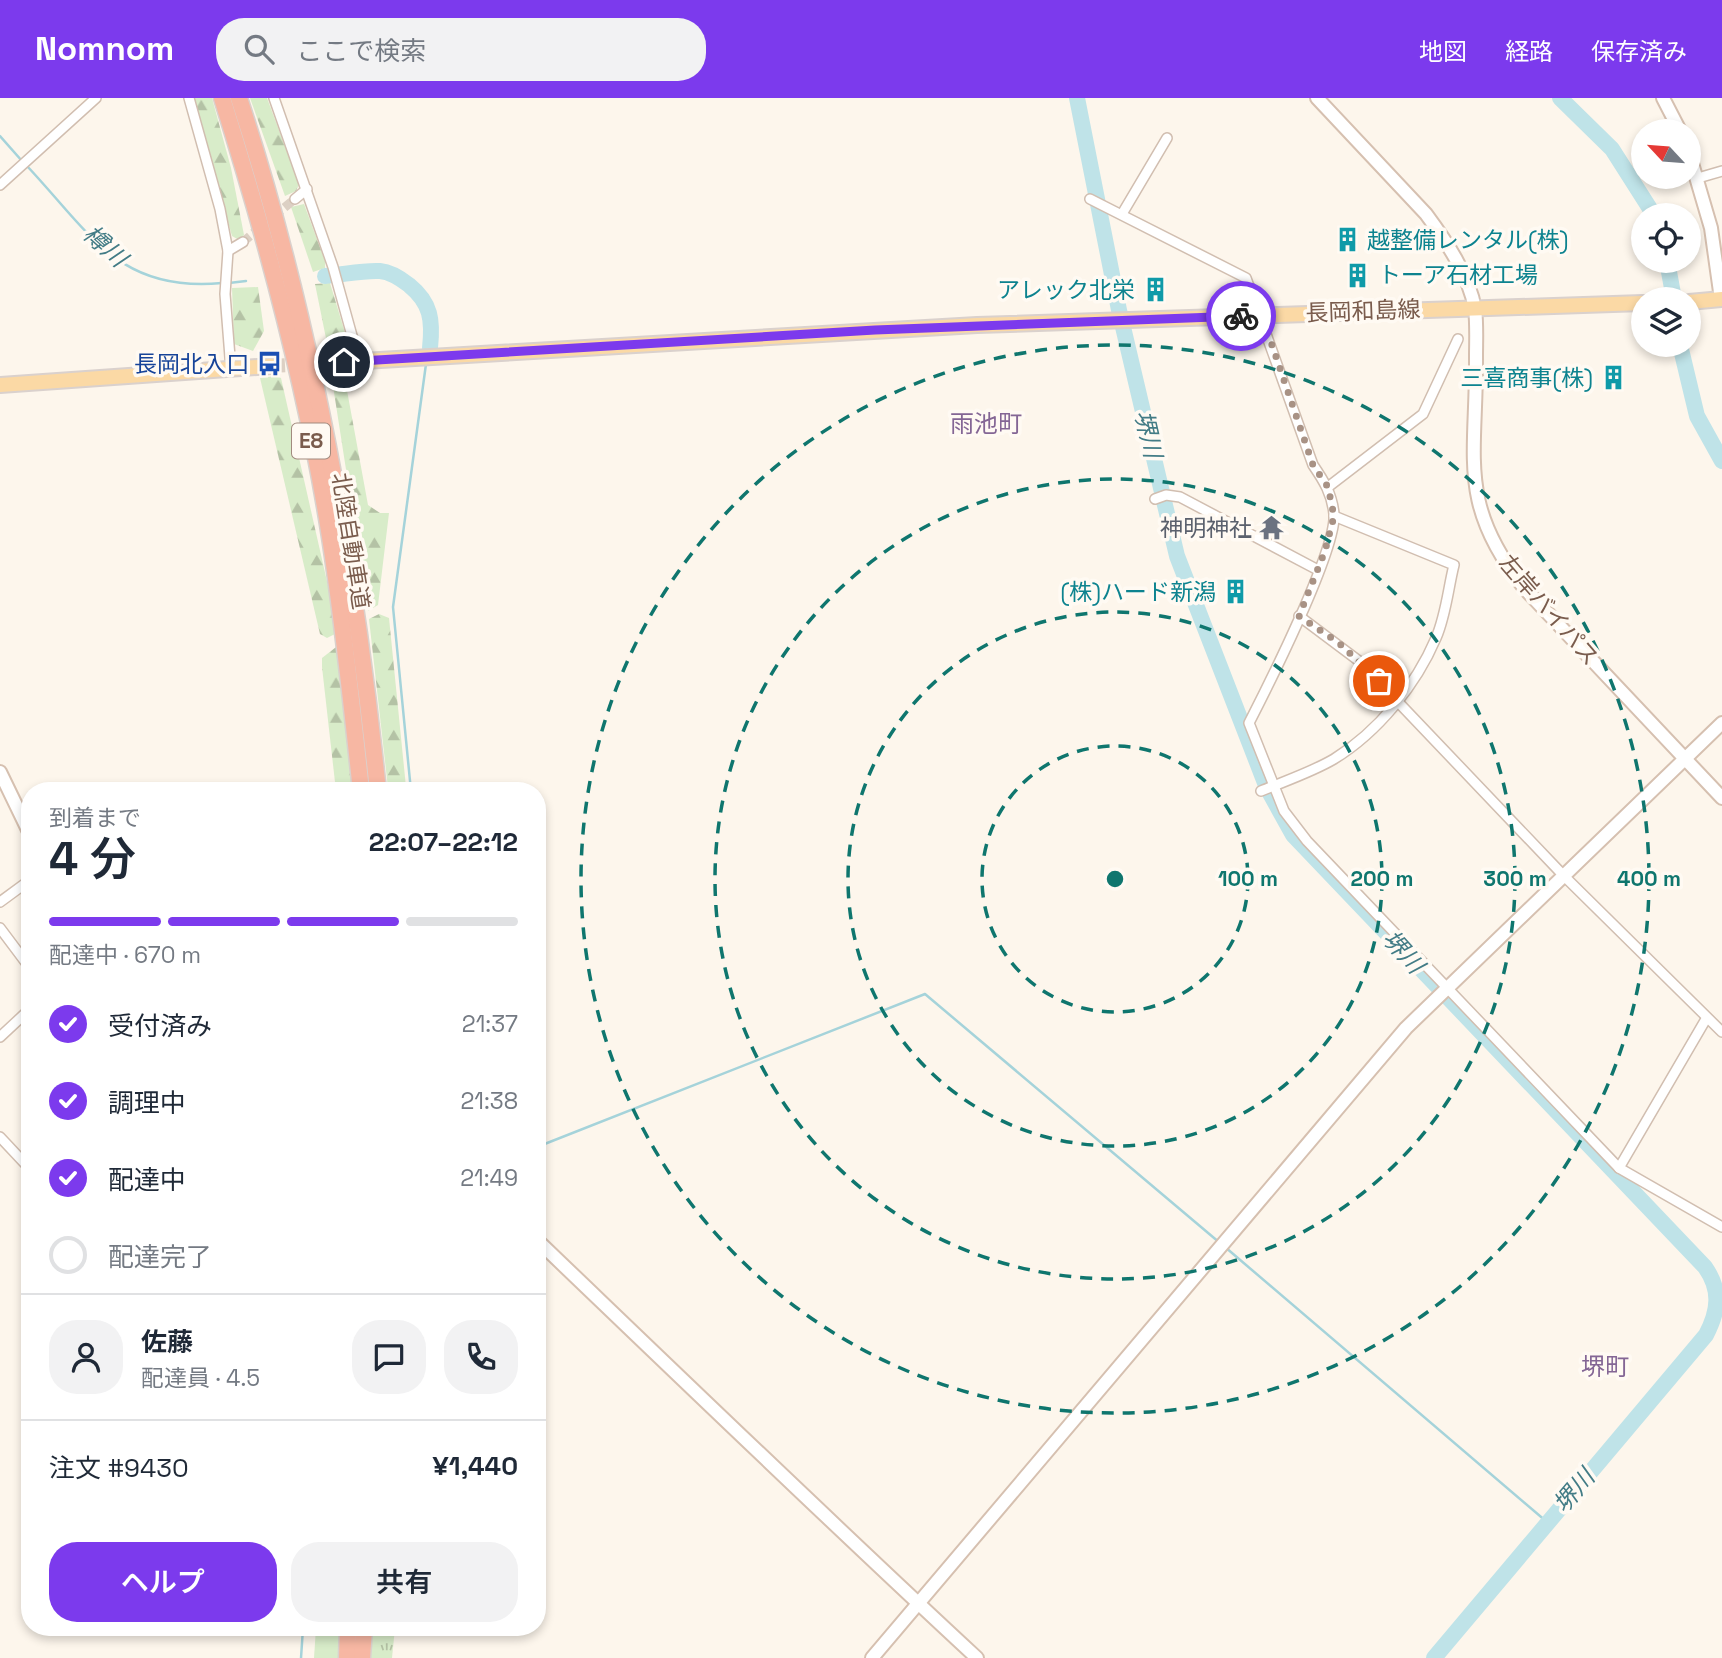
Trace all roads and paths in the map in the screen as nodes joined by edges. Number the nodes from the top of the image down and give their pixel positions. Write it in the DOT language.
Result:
graph roads {
  1 [pos="96,98"];
  2 [pos="188,98"];
  3 [pos="222,98"];
  4 [pos="239,98"];
  5 [pos="274,98"];
  6 [pos="1317,98"];
  7 [pos="1663,98"];
  8 [pos="1674,119"];
  9 [pos="1167,138"];
  10 [pos="1722,171"];
  11 [pos="1701,177"];
  12 [pos="0,185"];
  13 [pos="307,189"];
  14 [pos="1701,189"];
  15 [pos="295,199"];
  16 [pos="1090,199"];
  17 [pos="1122,214"];
  18 [pos="243,242"];
  19 [pos="228,251"];
  20 [pos="1722,299"];
  21 [pos="1701,301"];
  22 [pos="1631,303"];
  23 [pos="1475,308"];
  24 [pos="1259,315"];
  25 [pos="1458,339"];
  26 [pos="359,362"];
  27 [pos="329,363"];
  28 [pos="271,366"];
  29 [pos="231,370"];
  30 [pos="0,386"];
  31 [pos="1328,487"];
  32 [pos="1155,499"];
  33 [pos="1334,516"];
  34 [pos="1318,570"];
  35 [pos="1299,616"];
  36 [pos="1399,700"];
  37 [pos="1722,723"];
  38 [pos="1685,759"];
  39 [pos="0,772"];
  40 [pos="360,782"];
  41 [pos="377,782"];
  42 [pos="1275,785"];
  43 [pos="1261,791"];
  44 [pos="1722,798"];
  45 [pos="21,815"];
  46 [pos="1563,875"];
  47 [pos="21,887"];
  48 [pos="0,902"];
  49 [pos="0,928"];
  50 [pos="21,956"];
  51 [pos="1448,988"];
  52 [pos="21,1017"];
  53 [pos="1706,1019"];
  54 [pos="1722,1032"];
  55 [pos="0,1037"];
  56 [pos="0,1137"];
  57 [pos="21,1159"];
  58 [pos="1619,1168"];
  59 [pos="1722,1227"];
  60 [pos="546,1249"];
  61 [pos="920,1601"];
  62 [pos="347,1636"];
  63 [pos="363,1636"];
  64 [pos="346,1658"];
  65 [pos="362,1658"];
  66 [pos="872,1658"];
  67 [pos="977,1658"];
  1 -- 12 [label="street"];
  2 -- 19 [label="street"];
  3 -- 40 [label="highway, 北陸自動車道 / E8"];
  4 -- 41 [label="highway, 北陸自動車道 / E8"];
  5 -- 13 [label="street"];
  6 -- 23 [label="street, 左岸バイパス"];
  7 -- 8 [label="street"];
  9 -- 17 [label="street"];
  10 -- 11 [label="street"];
  13 -- 15 [label="street"];
  13 -- 26 [label="street"];
  14 -- 20 [label="street"];
  16 -- 17 [label="street"];
  17 -- 24 [label="street"];
  18 -- 19 [label="street"];
  19 -- 29 [label="street"];
  20 -- 21 [label="main road"];
  22 -- 23 [label="main road, 長岡和島線"];
  23 -- 24 [label="main road, 長岡和島線"];
  23 -- 38 [label="street, 左岸バイパス"];
  24 -- 26 [label="main road, 長岡和島線"];
  24 -- 31 [label="street"];
  25 -- 31 [label="street"];
  26 -- 27 [label="main road, 長岡和島線"];
  28 -- 29 [label="main road"];
  29 -- 30 [label="main road"];
  31 -- 33 [label="street"];
  32 -- 34 [label="street"];
  33 -- 34 [label="street"];
  33 -- 36 [label="street"];
  34 -- 35 [label="street"];
  35 -- 36 [label="street"];
  35 -- 42 [label="street"];
  36 -- 42 [label="street"];
  36 -- 46 [label="street"];
  37 -- 38 [label="street"];
  38 -- 44 [label="street, 左岸バイパス"];
  38 -- 46 [label="street"];
  39 -- 45 [label="street"];
  42 -- 43 [label="street"];
  42 -- 51 [label="street"];
  46 -- 51 [label="street"];
  46 -- 53 [label="street"];
  47 -- 48 [label="street"];
  49 -- 50 [label="street"];
  51 -- 58 [label="street"];
  51 -- 61 [label="street"];
  52 -- 55 [label="street"];
  53 -- 54 [label="street"];
  53 -- 58 [label="street"];
  56 -- 57 [label="street"];
  58 -- 59 [label="street"];
  60 -- 61 [label="street"];
  61 -- 66 [label="street"];
  61 -- 67 [label="street"];
  62 -- 64 [label="highway"];
  63 -- 65 [label="highway"];
}
